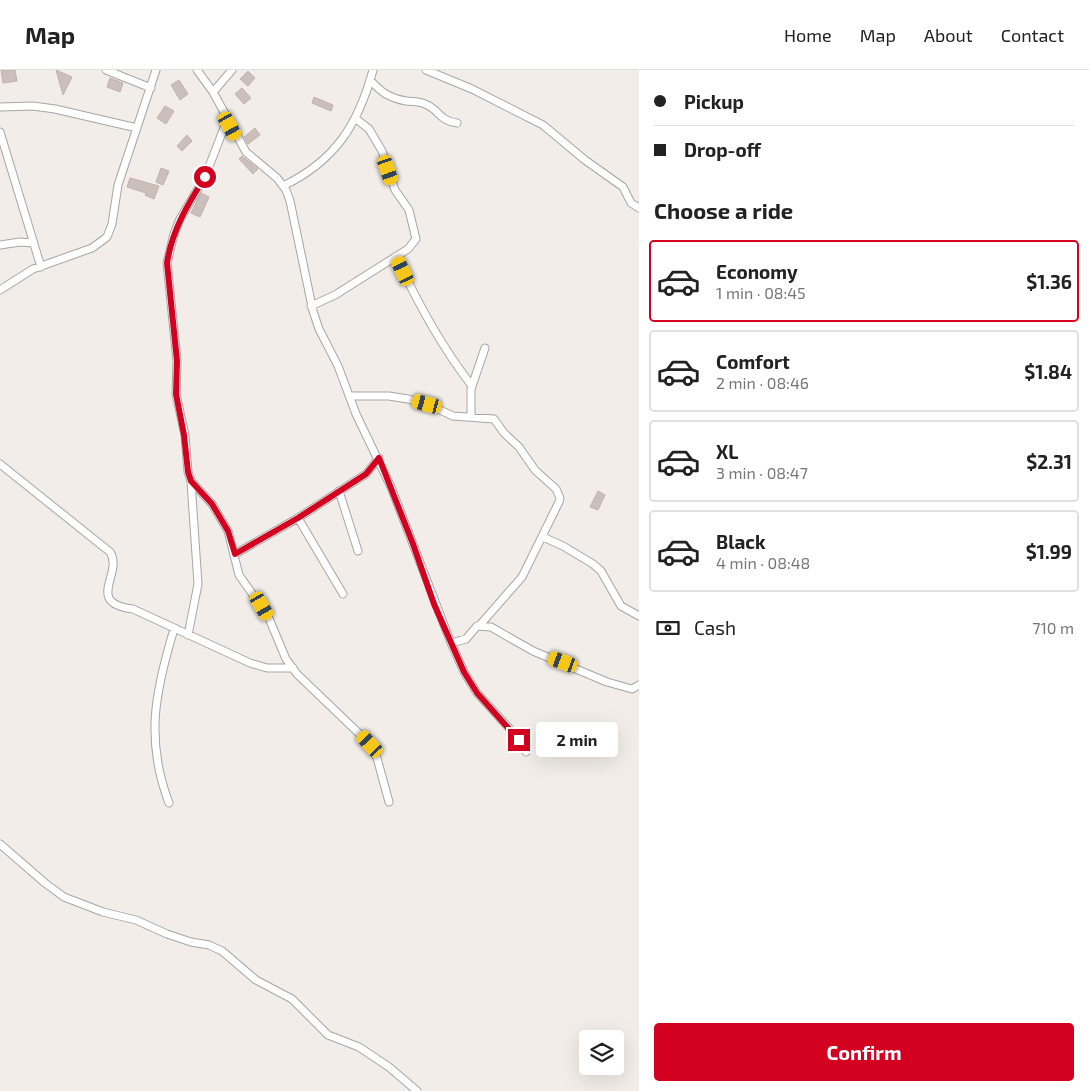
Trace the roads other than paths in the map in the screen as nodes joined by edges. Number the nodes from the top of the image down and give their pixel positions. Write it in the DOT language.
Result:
graph roads {
  1 [pos="106,70"];
  2 [pos="156,70"];
  3 [pos="197,70"];
  4 [pos="232,70"];
  5 [pos="373,70"];
  6 [pos="426,70"];
  7 [pos="370,80"];
  8 [pos="151,88"];
  9 [pos="213,92"];
  10 [pos="0,107"];
  11 [pos="355,118"];
  12 [pos="228,120"];
  13 [pos="457,123"];
  14 [pos="137,128"];
  15 [pos="0,132"];
  16 [pos="283,186"];
  17 [pos="639,208"];
  18 [pos="32,243"];
  19 [pos="0,245"];
  20 [pos="396,256"];
  21 [pos="41,266"];
  22 [pos="0,290"];
  23 [pos="311,306"];
  24 [pos="486,348"];
  25 [pos="472,386"];
  26 [pos="350,396"];
  27 [pos="471,417"];
  28 [pos="379,458"];
  29 [pos="0,464"];
  30 [pos="191,481"];
  31 [pos="339,491"];
  32 [pos="298,518"];
  33 [pos="544,537"];
  34 [pos="358,552"];
  35 [pos="235,554"];
  36 [pos="343,594"];
  37 [pos="639,616"];
  38 [pos="479,626"];
  39 [pos="174,629"];
  40 [pos="188,635"];
  41 [pos="451,643"];
  42 [pos="293,668"];
  43 [pos="639,685"];
  44 [pos="526,752"];
  45 [pos="389,802"];
  46 [pos="169,804"];
  47 [pos="0,844"];
  48 [pos="417,1091"];
  1 -- 8 [label="street"];
  2 -- 8 [label="street"];
  3 -- 9 [label="street"];
  4 -- 9 [label="street"];
  5 -- 7 [label="street"];
  6 -- 17 [label="street"];
  7 -- 11 [label="street"];
  7 -- 13 [label="street"];
  8 -- 14 [label="street"];
  9 -- 12 [label="street"];
  10 -- 14 [label="street"];
  11 -- 16 [label="street"];
  11 -- 20 [label="street"];
  12 -- 16 [label="street"];
  12 -- 30 [label="street"];
  14 -- 21 [label="street"];
  15 -- 18 [label="street"];
  16 -- 23 [label="street"];
  18 -- 19 [label="street"];
  18 -- 21 [label="street"];
  20 -- 23 [label="street"];
  20 -- 25 [label="street"];
  21 -- 22 [label="street"];
  23 -- 26 [label="street"];
  24 -- 25 [label="street"];
  25 -- 27 [label="street"];
  26 -- 27 [label="street"];
  26 -- 28 [label="street"];
  27 -- 33 [label="street"];
  28 -- 31 [label="street"];
  28 -- 41 [label="street"];
  29 -- 39 [label="street"];
  30 -- 35 [label="street"];
  30 -- 40 [label="street"];
  31 -- 32 [label="street"];
  31 -- 34 [label="street"];
  32 -- 35 [label="street"];
  32 -- 36 [label="street"];
  33 -- 37 [label="street"];
  33 -- 38 [label="street"];
  35 -- 42 [label="street"];
  38 -- 41 [label="street"];
  38 -- 43 [label="street"];
  39 -- 40 [label="street"];
  39 -- 46 [label="street"];
  40 -- 42 [label="street"];
  41 -- 44 [label="street"];
  42 -- 45 [label="street"];
  47 -- 48 [label="street"];
}
